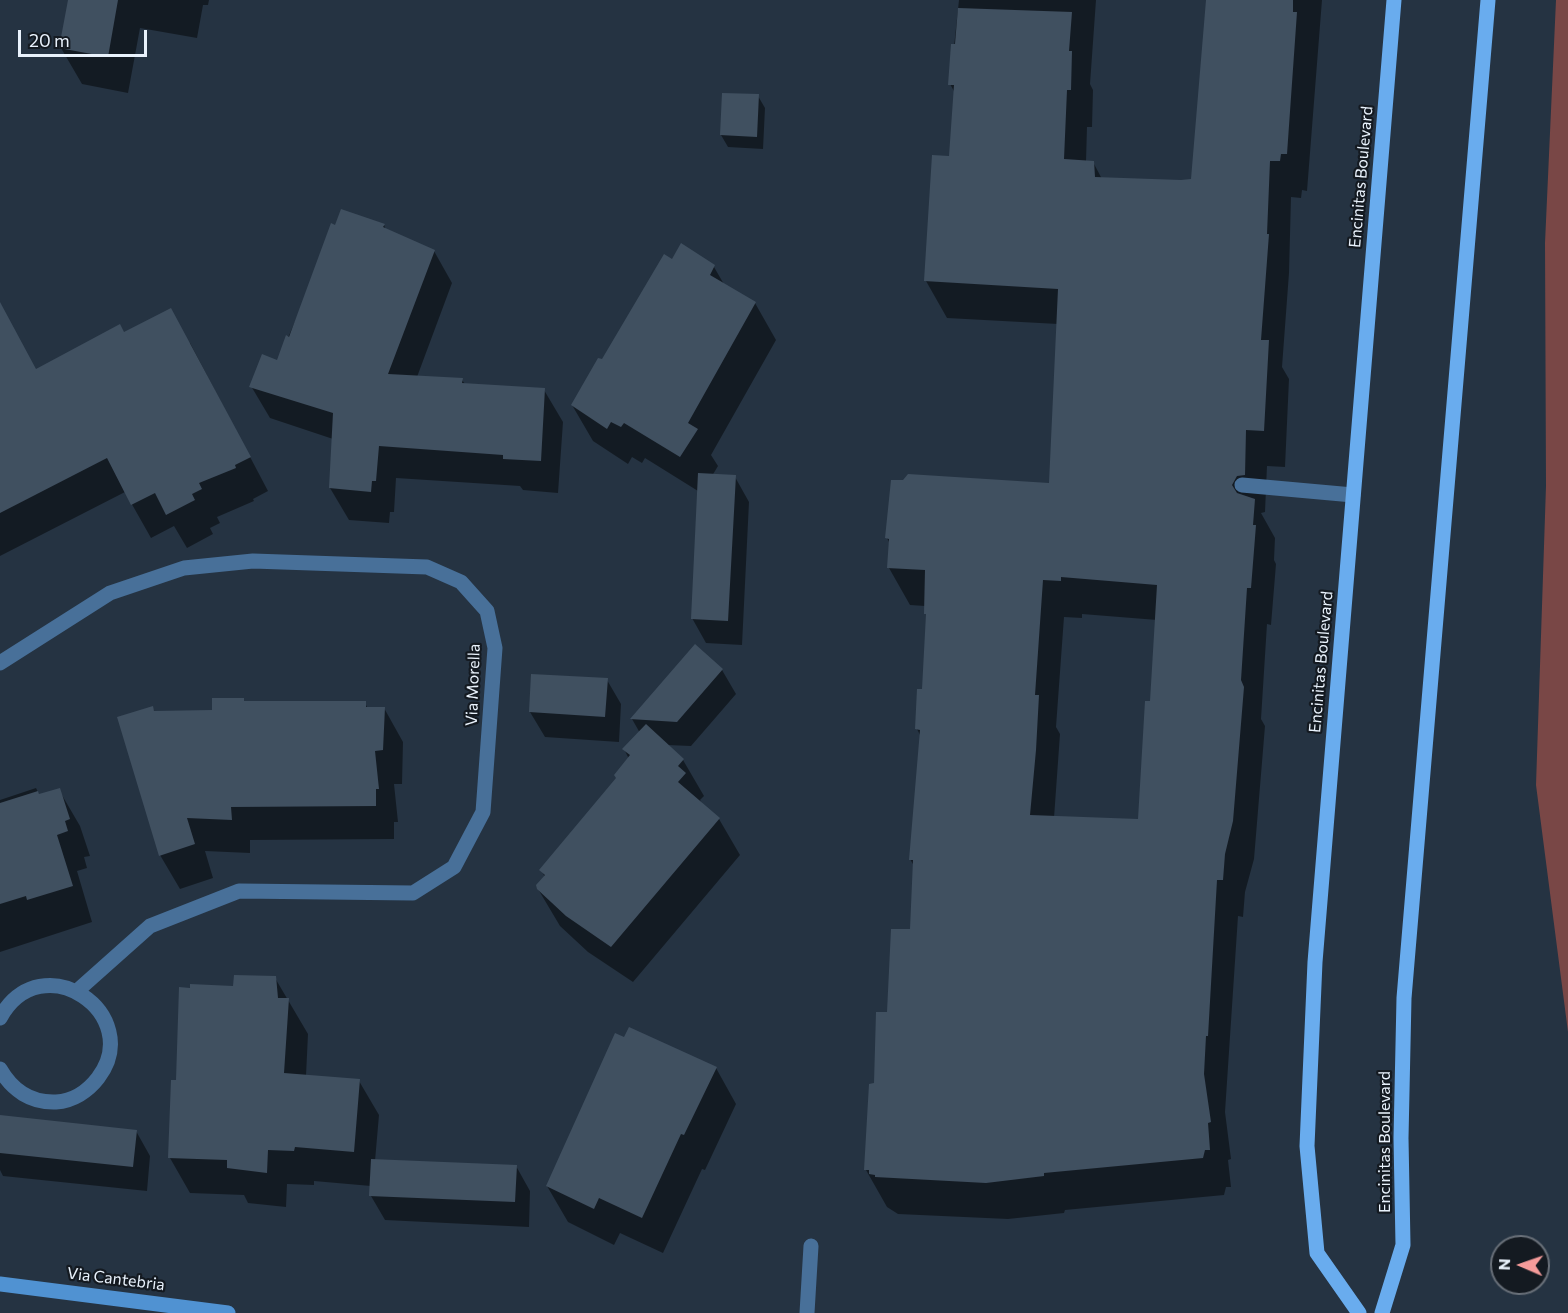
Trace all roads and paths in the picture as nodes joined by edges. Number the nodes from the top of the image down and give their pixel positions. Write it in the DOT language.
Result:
graph roads {
  1 [pos="1394,0"];
  2 [pos="1488,0"];
  3 [pos="1242,485"];
  4 [pos="1353,495"];
  5 [pos="0,663"];
  6 [pos="77,991"];
  7 [pos="0,1018"];
  8 [pos="0,1069"];
  9 [pos="811,1246"];
  10 [pos="0,1284"];
  11 [pos="185,1309"];
  12 [pos="228,1313"];
  13 [pos="807,1313"];
  14 [pos="1359,1313"];
  15 [pos="1382,1313"];
  1 -- 4 [label="main road, Encinitas Boulevard"];
  2 -- 15 [label="main road, Encinitas Boulevard"];
  3 -- 4 [label="street"];
  4 -- 14 [label="main road, Encinitas Boulevard"];
  5 -- 6 [label="street, Via Morella"];
  6 -- 7 [label="street"];
  6 -- 8 [label="street"];
  9 -- 13 [label="street"];
  10 -- 11 [label="main road, Via Cantebria"];
  11 -- 12 [label="main road, Via Cantebria"];
}
